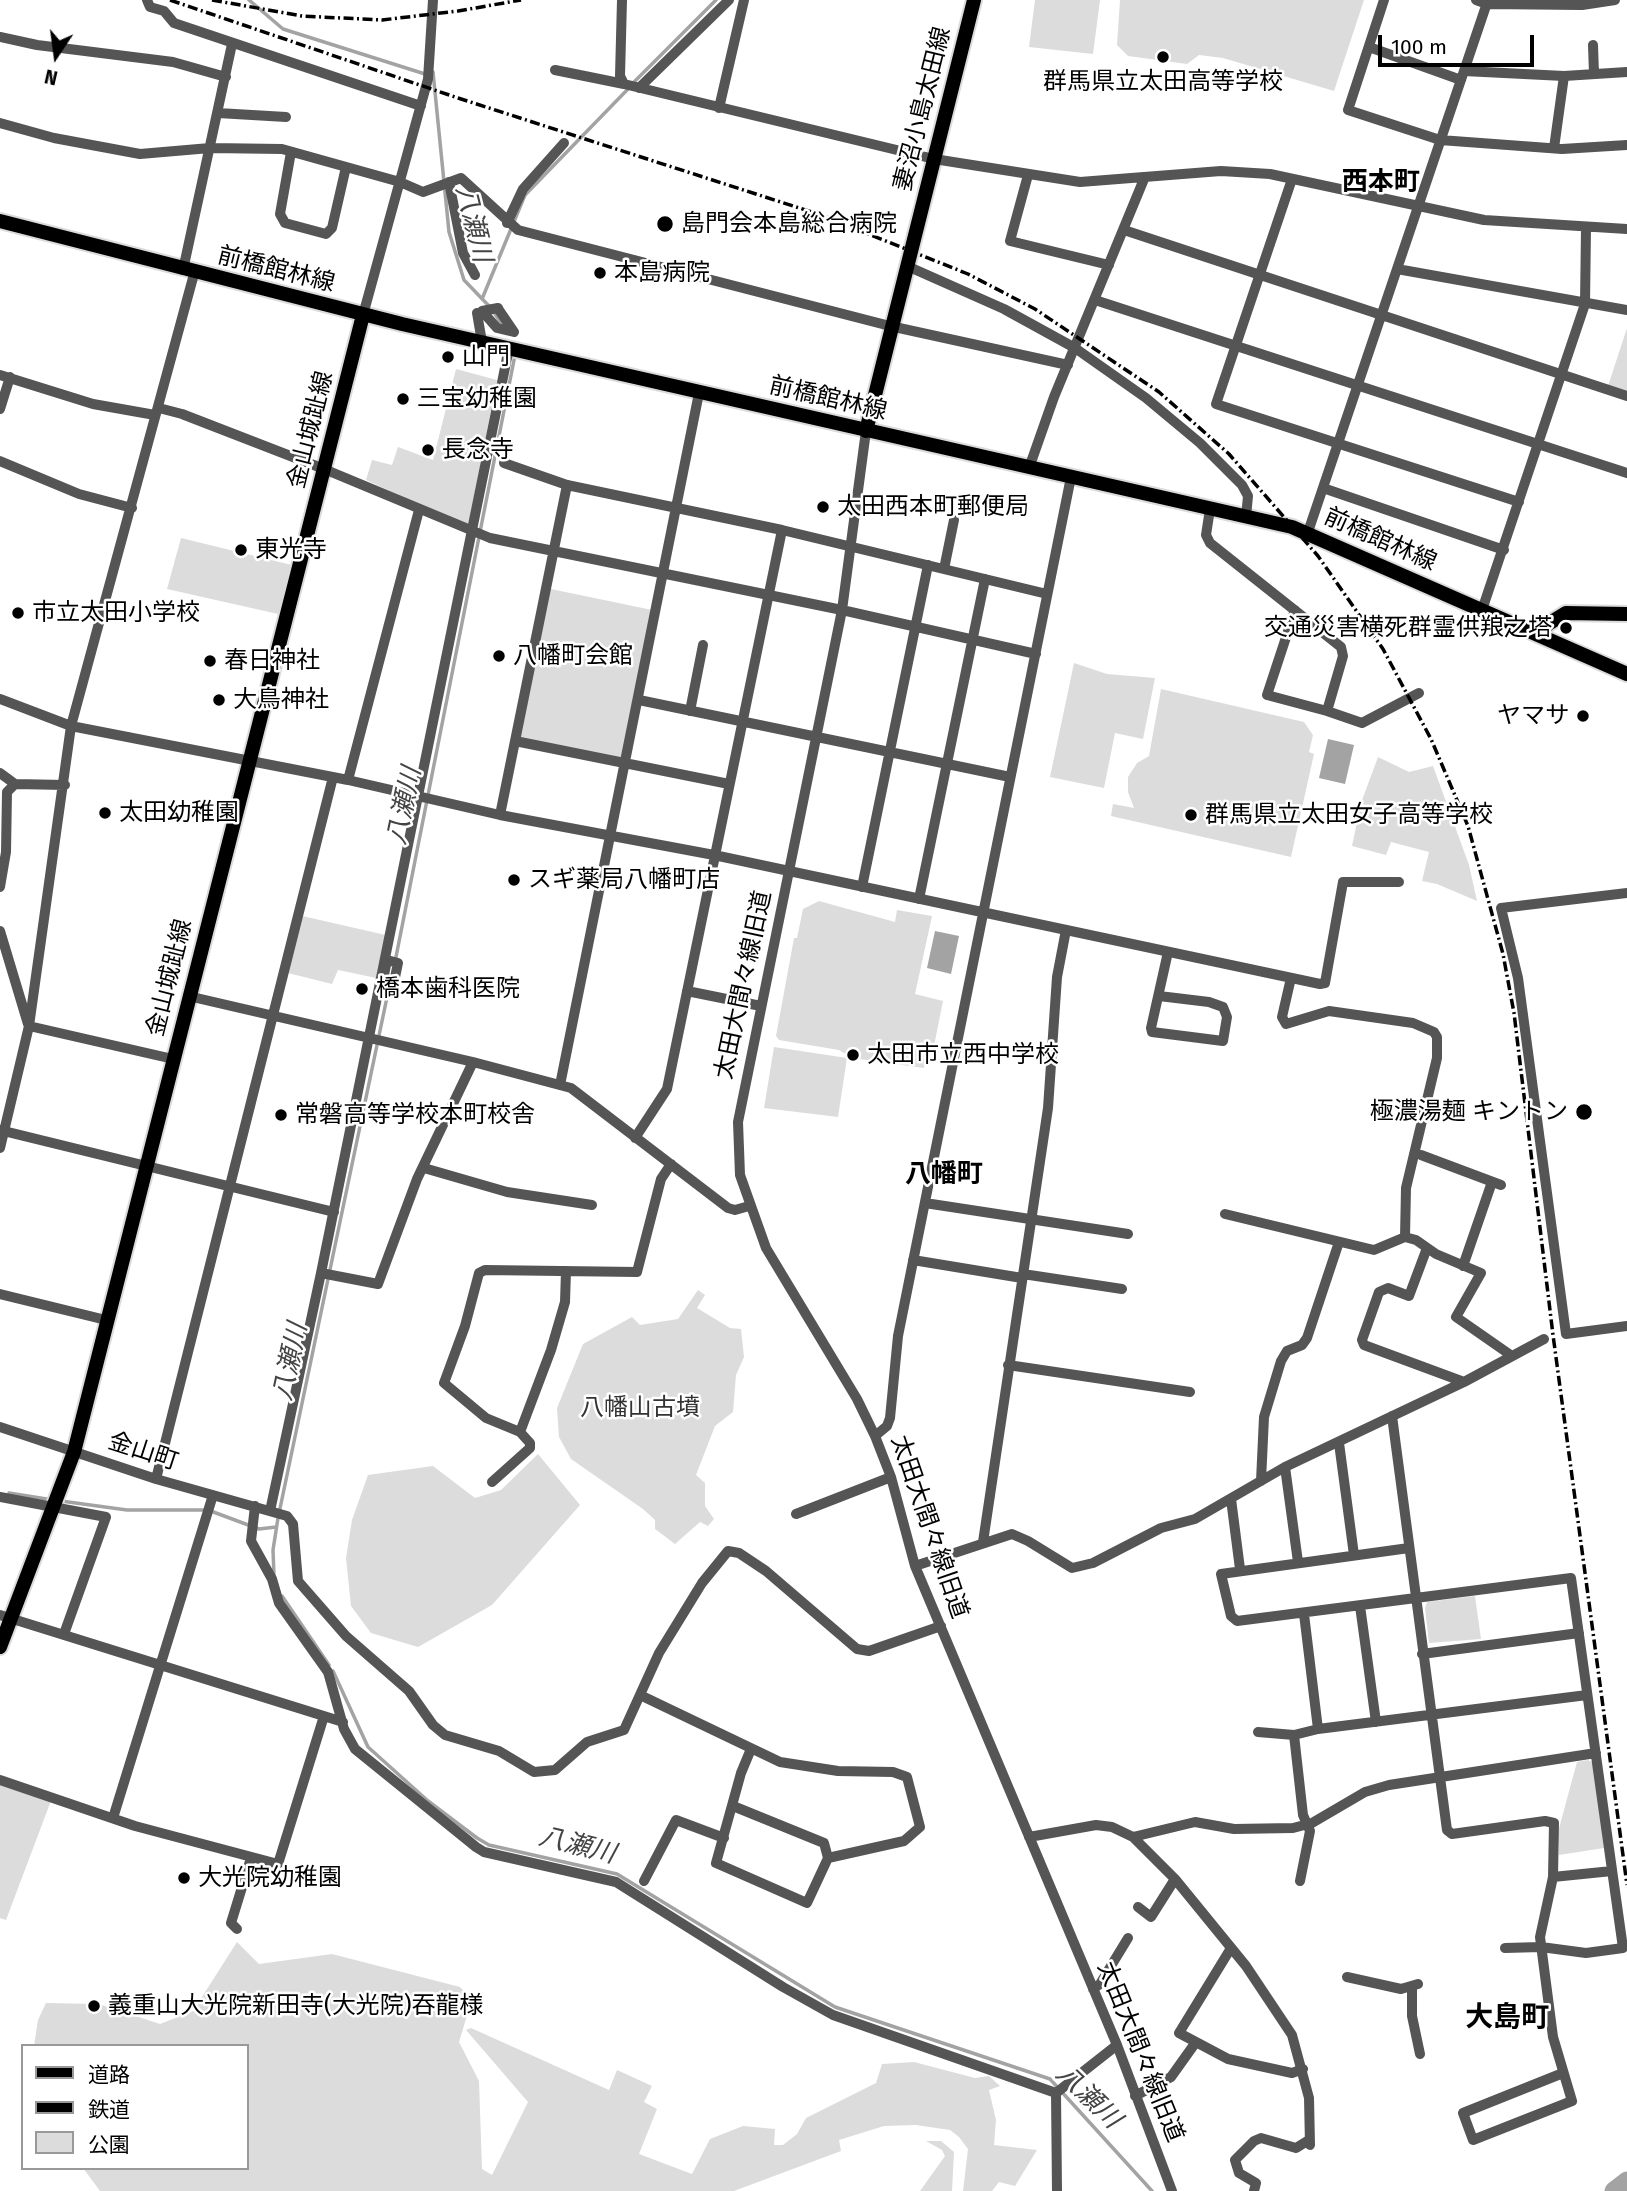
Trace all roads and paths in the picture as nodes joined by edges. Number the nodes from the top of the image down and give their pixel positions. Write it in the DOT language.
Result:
graph roads {
  1 [pos="147,0"];
  2 [pos="433,0"];
  3 [pos="622,0"];
  4 [pos="729,0"];
  5 [pos="744,0"];
  6 [pos="974,0"];
  7 [pos="1384,0"];
  8 [pos="1615,0"];
  9 [pos="1484,1"];
  10 [pos="0,37"];
  11 [pos="232,44"];
  12 [pos="1592,46"];
  13 [pos="1369,47"];
  14 [pos="555,70"];
  15 [pos="1627,72"];
  16 [pos="1594,74"];
  17 [pos="1462,76"];
  18 [pos="1564,76"];
  19 [pos="226,77"];
  20 [pos="624,84"];
  21 [pos="639,88"];
  22 [pos="421,106"];
  23 [pos="719,108"];
  24 [pos="218,113"];
  25 [pos="286,117"];
  26 [pos="0,123"];
  27 [pos="1440,141"];
  28 [pos="564,143"];
  29 [pos="1627,145"];
  30 [pos="210,148"];
  31 [pos="1554,148"];
  32 [pos="291,152"];
  33 [pos="934,159"];
  34 [pos="346,167"];
  35 [pos="1028,175"];
  36 [pos="1292,178"];
  37 [pos="1144,179"];
  38 [pos="400,181"];
  39 [pos="449,183"];
  40 [pos="1417,206"];
  41 [pos="0,221"];
  42 [pos="512,226"];
  43 [pos="1586,228"];
  44 [pos="1627,229"];
  45 [pos="1124,230"];
  46 [pos="1109,265"];
  47 [pos="907,266"];
  48 [pos="1397,270"];
  49 [pos="189,272"];
  50 [pos="475,275"];
  51 [pos="1258,276"];
  52 [pos="1095,300"];
  53 [pos="1585,304"];
  54 [pos="1627,310"];
  55 [pos="477,313"];
  56 [pos="363,315"];
  57 [pos="1381,317"];
  58 [pos="890,326"];
  59 [pos="482,342"];
  60 [pos="1235,346"];
  61 [pos="1075,348"];
  62 [pos="513,349"];
  63 [pos="1068,365"];
  64 [pos="1562,374"];
  65 [pos="5,376"];
  66 [pos="1359,386"];
  67 [pos="699,393"];
  68 [pos="1627,396"];
  69 [pos="0,409"];
  70 [pos="157,412"];
  71 [pos="866,431"];
  72 [pos="1339,443"];
  73 [pos="1538,443"];
  74 [pos="0,461"];
  75 [pos="504,463"];
  76 [pos="1029,468"];
  77 [pos="325,470"];
  78 [pos="1627,472"];
  79 [pos="1071,477"];
  80 [pos="567,485"];
  81 [pos="1323,488"];
  82 [pos="1519,502"];
  83 [pos="677,507"];
  84 [pos="132,508"];
  85 [pos="1210,509"];
  86 [pos="419,510"];
  87 [pos="1246,517"];
  88 [pos="954,520"];
  89 [pos="782,530"];
  90 [pos="471,532"];
  91 [pos="1308,532"];
  92 [pos="850,547"];
  93 [pos="1504,550"];
  94 [pos="553,552"];
  95 [pos="928,565"];
  96 [pos="944,569"];
  97 [pos="664,575"];
  98 [pos="985,579"];
  99 [pos="767,594"];
  100 [pos="1047,594"];
  101 [pos="842,610"];
  102 [pos="1295,610"];
  103 [pos="1482,610"];
  104 [pos="1627,614"];
  105 [pos="916,627"];
  106 [pos="1539,635"];
  107 [pos="972,640"];
  108 [pos="703,645"];
  109 [pos="1036,654"];
  110 [pos="1627,674"];
  111 [pos="1419,693"];
  112 [pos="0,699"];
  113 [pos="639,700"];
  114 [pos="690,711"];
  115 [pos="1327,712"];
  116 [pos="742,722"];
  117 [pos="71,726"];
  118 [pos="817,737"];
  119 [pos="515,741"];
  120 [pos="891,752"];
  121 [pos="249,761"];
  122 [pos="626,764"];
  123 [pos="947,764"];
  124 [pos="0,773"];
  125 [pos="333,777"];
  126 [pos="1010,777"];
  127 [pos="348,780"];
  128 [pos="15,784"];
  129 [pos="729,784"];
  130 [pos="65,785"];
  131 [pos="0,788"];
  132 [pos="418,796"];
  133 [pos="500,815"];
  134 [pos="611,835"];
  135 [pos="714,855"];
  136 [pos="789,871"];
  137 [pos="1399,882"];
  138 [pos="0,887"];
  139 [pos="862,887"];
  140 [pos="1627,893"];
  141 [pos="919,899"];
  142 [pos="983,912"];
  143 [pos="1066,930"];
  144 [pos="0,931"];
  145 [pos="1168,952"];
  146 [pos="1291,978"];
  147 [pos="687,991"];
  148 [pos="188,996"];
  149 [pos="1159,996"];
  150 [pos="761,1006"];
  151 [pos="273,1017"];
  152 [pos="29,1026"];
  153 [pos="369,1037"];
  154 [pos="173,1059"];
  155 [pos="473,1062"];
  156 [pos="560,1085"];
  157 [pos="2,1131"];
  158 [pos="635,1138"];
  159 [pos="0,1148"];
  160 [pos="1422,1155"];
  161 [pos="671,1164"];
  162 [pos="146,1165"];
  163 [pos="424,1168"];
  164 [pos="231,1185"];
  165 [pos="925,1203"];
  166 [pos="592,1205"];
  167 [pos="749,1206"];
  168 [pos="334,1212"];
  169 [pos="1225,1214"];
  170 [pos="1031,1218"];
  171 [pos="1128,1234"];
  172 [pos="1405,1237"];
  173 [pos="1339,1242"];
  174 [pos="1427,1248"];
  175 [pos="913,1260"];
  176 [pos="1463,1266"];
  177 [pos="566,1271"];
  178 [pos="327,1274"];
  179 [pos="1022,1276"];
  180 [pos="1122,1289"];
  181 [pos="0,1293"];
  182 [pos="106,1320"];
  183 [pos="1627,1326"];
  184 [pos="1544,1339"];
  185 [pos="1512,1356"];
  186 [pos="1008,1365"];
  187 [pos="1464,1382"];
  188 [pos="1189,1392"];
  189 [pos="1392,1416"];
  190 [pos="0,1427"];
  191 [pos="520,1432"];
  192 [pos="875,1436"];
  193 [pos="1339,1443"];
  194 [pos="74,1452"];
  195 [pos="1285,1467"];
  196 [pos="891,1477"];
  197 [pos="156,1479"];
  198 [pos="1261,1481"];
  199 [pos="492,1482"];
  200 [pos="213,1495"];
  201 [pos="0,1497"];
  202 [pos="1231,1499"];
  203 [pos="255,1506"];
  204 [pos="52,1508"];
  205 [pos="276,1513"];
  206 [pos="796,1514"];
  207 [pos="983,1542"];
  208 [pos="1409,1548"];
  209 [pos="1354,1555"];
  210 [pos="1298,1562"];
  211 [pos="915,1566"];
  212 [pos="1240,1569"];
  213 [pos="1416,1598"];
  214 [pos="1360,1606"];
  215 [pos="1304,1614"];
  216 [pos="6,1616"];
  217 [pos="942,1626"];
  218 [pos="1579,1633"];
  219 [pos="64,1634"];
  220 [pos="0,1647"];
  221 [pos="1422,1654"];
  222 [pos="162,1665"];
  223 [pos="640,1695"];
  224 [pos="1587,1695"];
  225 [pos="1432,1715"];
  226 [pos="324,1716"];
  227 [pos="342,1722"];
  228 [pos="1376,1722"];
  229 [pos="1318,1728"];
  230 [pos="1258,1732"];
  231 [pos="1294,1735"];
  232 [pos="751,1749"];
  233 [pos="1596,1753"];
  234 [pos="1438,1776"];
  235 [pos="0,1780"];
  236 [pos="733,1806"];
  237 [pos="113,1818"];
  238 [pos="1307,1824"];
  239 [pos="1030,1837"];
  240 [pos="1133,1837"];
  241 [pos="724,1838"];
  242 [pos="251,1858"];
  243 [pos="828,1858"];
  244 [pos="1612,1871"];
  245 [pos="1553,1877"];
  246 [pos="1175,1879"];
  247 [pos="644,1881"];
  248 [pos="1300,1881"];
  249 [pos="1138,1907"];
  250 [pos="237,1929"];
  251 [pos="1128,1938"];
  252 [pos="1541,1947"];
  253 [pos="1231,1948"];
  254 [pos="1505,1948"];
  255 [pos="1347,1977"];
  256 [pos="1093,1989"];
  257 [pos="1196,2042"];
  258 [pos="1116,2046"];
  259 [pos="1420,2054"];
  260 [pos="1303,2069"];
  261 [pos="1563,2073"];
  262 [pos="1056,2093"];
  263 [pos="1135,2096"];
  264 [pos="1057,2191"];
  265 [pos="1171,2191"];
  266 [pos="1254,2191"];
  1 -- 11 [label="street"];
  2 -- 22 [label="street"];
  3 -- 20 [label="street"];
  4 -- 21 [label="street"];
  5 -- 23 [label="street"];
  6 -- 33 [label="main road, 妻沼小島太田線"];
  7 -- 13 [label="street"];
  8 -- 9 [label="street"];
  9 -- 17 [label="street"];
  10 -- 19 [label="street"];
  11 -- 19 [label="street"];
  11 -- 22 [label="street"];
  12 -- 16 [label="street"];
  13 -- 17 [label="street"];
  13 -- 27 [label="street"];
  14 -- 20 [label="street"];
  15 -- 16 [label="street"];
  16 -- 18 [label="street"];
  17 -- 18 [label="street"];
  17 -- 27 [label="street"];
  18 -- 31 [label="street"];
  19 -- 24 [label="street"];
  20 -- 21 [label="street"];
  21 -- 23 [label="street"];
  22 -- 38 [label="street"];
  23 -- 33 [label="street"];
  24 -- 25 [label="street"];
  24 -- 30 [label="street"];
  26 -- 30 [label="street"];
  27 -- 31 [label="street"];
  27 -- 40 [label="street"];
  28 -- 42 [label="street"];
  29 -- 31 [label="street"];
  30 -- 32 [label="street"];
  30 -- 49 [label="street"];
  32 -- 34 [label="street"];
  32 -- 34 [label="street"];
  33 -- 35 [label="street"];
  33 -- 47 [label="main road, 妻沼小島太田線"];
  34 -- 38 [label="street"];
  35 -- 37 [label="street"];
  35 -- 46 [label="street"];
  36 -- 37 [label="street"];
  36 -- 40 [label="street"];
  36 -- 51 [label="street"];
  37 -- 45 [label="street"];
  38 -- 39 [label="street"];
  38 -- 56 [label="street"];
  39 -- 42 [label="street"];
  39 -- 50 [label="street"];
  40 -- 43 [label="street"];
  40 -- 48 [label="street"];
  41 -- 49 [label="main road, 前橋館林線"];
  42 -- 58 [label="street"];
  43 -- 44 [label="street"];
  43 -- 53 [label="street"];
  45 -- 46 [label="street"];
  45 -- 51 [label="street"];
  46 -- 52 [label="street"];
  47 -- 58 [label="main road, 妻沼小島太田線"];
  47 -- 61 [label="street"];
  48 -- 53 [label="street"];
  48 -- 57 [label="street"];
  49 -- 56 [label="main road, 前橋館林線"];
  49 -- 70 [label="street"];
  51 -- 57 [label="street"];
  51 -- 60 [label="street"];
  52 -- 60 [label="street"];
  52 -- 61 [label="street"];
  53 -- 54 [label="street"];
  53 -- 64 [label="street"];
  55 -- 59 [label="street"];
  56 -- 59 [label="main road, 前橋館林線"];
  56 -- 77 [label="main road, 金山城趾線"];
  57 -- 64 [label="street"];
  57 -- 66 [label="street"];
  58 -- 63 [label="street"];
  58 -- 71 [label="main road, 妻沼小島太田線"];
  59 -- 62 [label="main road, 前橋館林線"];
  60 -- 66 [label="street"];
  60 -- 72 [label="street"];
  61 -- 63 [label="street"];
  61 -- 87 [label="street"];
  62 -- 67 [label="main road, 前橋館林線"];
  62 -- 90 [label="street"];
  63 -- 76 [label="street"];
  64 -- 68 [label="street"];
  64 -- 73 [label="street"];
  65 -- 69 [label="street"];
  65 -- 70 [label="street"];
  66 -- 72 [label="street"];
  66 -- 73 [label="street"];
  67 -- 71 [label="main road, 前橋館林線"];
  67 -- 83 [label="street"];
  70 -- 77 [label="street"];
  70 -- 84 [label="street"];
  71 -- 76 [label="main road, 前橋館林線"];
  71 -- 92 [label="street, 太田大間々線旧道"];
  72 -- 81 [label="street"];
  72 -- 82 [label="street"];
  73 -- 78 [label="street"];
  73 -- 82 [label="street"];
  74 -- 84 [label="street"];
  75 -- 80 [label="street"];
  76 -- 79 [label="main road, 前橋館林線"];
  77 -- 86 [label="street"];
  77 -- 121 [label="main road, 金山城趾線"];
  79 -- 85 [label="main road, 前橋館林線"];
  79 -- 100 [label="street"];
  80 -- 83 [label="street"];
  80 -- 94 [label="street"];
  81 -- 91 [label="street"];
  81 -- 93 [label="street"];
  82 -- 93 [label="street"];
  83 -- 89 [label="street"];
  83 -- 97 [label="street"];
  84 -- 117 [label="street"];
  85 -- 87 [label="main road, 前橋館林線"];
  85 -- 102 [label="street"];
  86 -- 90 [label="street"];
  86 -- 127 [label="street"];
  87 -- 91 [label="main road, 前橋館林線"];
  88 -- 96 [label="street"];
  89 -- 92 [label="street"];
  89 -- 99 [label="street"];
  90 -- 94 [label="street"];
  90 -- 132 [label="street"];
  91 -- 103 [label="main road, 前橋館林線"];
  92 -- 95 [label="street"];
  92 -- 101 [label="street, 太田大間々線旧道"];
  93 -- 103 [label="street"];
  94 -- 97 [label="street"];
  94 -- 119 [label="street"];
  95 -- 96 [label="street"];
  95 -- 105 [label="street"];
  96 -- 98 [label="street"];
  97 -- 99 [label="street"];
  97 -- 113 [label="street"];
  98 -- 100 [label="street"];
  98 -- 107 [label="street"];
  99 -- 101 [label="street"];
  99 -- 116 [label="street"];
  100 -- 109 [label="street"];
  101 -- 105 [label="street"];
  101 -- 118 [label="street, 太田大間々線旧道"];
  102 -- 115 [label="street"];
  102 -- 115 [label="street"];
  103 -- 106 [label="main road, 前橋館林線"];
  104 -- 106 [label="main road"];
  105 -- 107 [label="street"];
  105 -- 120 [label="street"];
  106 -- 110 [label="main road, 前橋館林線"];
  107 -- 109 [label="street"];
  107 -- 123 [label="street"];
  108 -- 114 [label="street"];
  109 -- 126 [label="street"];
  111 -- 115 [label="street"];
  112 -- 117 [label="street"];
  113 -- 114 [label="street"];
  113 -- 122 [label="street"];
  114 -- 116 [label="street"];
  116 -- 118 [label="street"];
  116 -- 129 [label="street"];
  117 -- 121 [label="street"];
  117 -- 130 [label="street"];
  118 -- 120 [label="street"];
  118 -- 136 [label="street, 太田大間々線旧道"];
  119 -- 122 [label="street"];
  119 -- 133 [label="street"];
  120 -- 123 [label="street"];
  120 -- 139 [label="street"];
  121 -- 125 [label="street"];
  121 -- 148 [label="main road, 金山城趾線"];
  122 -- 129 [label="street"];
  122 -- 134 [label="street"];
  123 -- 126 [label="street"];
  123 -- 141 [label="street"];
  124 -- 128 [label="street"];
  125 -- 127 [label="street"];
  125 -- 151 [label="street"];
  126 -- 142 [label="street"];
  127 -- 132 [label="street"];
  128 -- 130 [label="street"];
  128 -- 131 [label="street"];
  128 -- 138 [label="street"];
  129 -- 135 [label="street"];
  130 -- 152 [label="street"];
  132 -- 133 [label="street"];
  132 -- 153 [label="street"];
  133 -- 134 [label="street"];
  134 -- 135 [label="street"];
  134 -- 156 [label="street"];
  135 -- 136 [label="street"];
  135 -- 147 [label="street"];
  136 -- 139 [label="street"];
  136 -- 150 [label="street, 太田大間々線旧道"];
  137 -- 146 [label="street"];
  139 -- 141 [label="street"];
  140 -- 183 [label="street"];
  141 -- 142 [label="street"];
  142 -- 143 [label="street"];
  142 -- 165 [label="street"];
  143 -- 145 [label="street"];
  143 -- 170 [label="street"];
  144 -- 152 [label="street"];
  145 -- 146 [label="street"];
  145 -- 149 [label="street"];
  146 -- 172 [label="street"];
  147 -- 150 [label="street"];
  147 -- 158 [label="street"];
  148 -- 151 [label="street"];
  148 -- 154 [label="main road, 金山城趾線"];
  149 -- 149 [label="street"];
  150 -- 167 [label="street, 太田大間々線旧道"];
  151 -- 153 [label="street"];
  151 -- 164 [label="street"];
  152 -- 154 [label="street"];
  152 -- 157 [label="street"];
  153 -- 155 [label="street"];
  153 -- 168 [label="street"];
  154 -- 162 [label="main road, 金山城趾線"];
  155 -- 156 [label="street"];
  155 -- 163 [label="street"];
  156 -- 158 [label="street"];
  157 -- 159 [label="street"];
  157 -- 162 [label="street"];
  158 -- 161 [label="street"];
  160 -- 176 [label="street"];
  161 -- 167 [label="street"];
  161 -- 177 [label="street"];
  162 -- 164 [label="street"];
  162 -- 182 [label="main road, 金山城趾線"];
  163 -- 166 [label="street"];
  163 -- 178 [label="street"];
  164 -- 168 [label="street"];
  164 -- 197 [label="street"];
  165 -- 170 [label="street"];
  165 -- 175 [label="street"];
  167 -- 192 [label="street, 太田大間々線旧道"];
  168 -- 178 [label="street"];
  169 -- 173 [label="street"];
  170 -- 171 [label="street"];
  170 -- 179 [label="street"];
  172 -- 173 [label="street"];
  172 -- 174 [label="street"];
  173 -- 198 [label="street"];
  174 -- 176 [label="street"];
  174 -- 187 [label="street"];
  175 -- 179 [label="street"];
  175 -- 192 [label="street"];
  176 -- 185 [label="street"];
  177 -- 191 [label="street"];
  177 -- 191 [label="street"];
  178 -- 205 [label="street"];
  179 -- 180 [label="street"];
  179 -- 186 [label="street"];
  181 -- 182 [label="street"];
  182 -- 194 [label="main road, 金山城趾線"];
  184 -- 185 [label="street"];
  185 -- 187 [label="street"];
  186 -- 188 [label="street"];
  186 -- 207 [label="street"];
  187 -- 189 [label="street"];
  189 -- 193 [label="street"];
  189 -- 208 [label="street"];
  190 -- 194 [label="street, 金山町"];
  191 -- 199 [label="street"];
  192 -- 196 [label="street, 太田大間々線旧道"];
  193 -- 195 [label="street"];
  193 -- 209 [label="street"];
  194 -- 197 [label="street, 金山町"];
  194 -- 204 [label="main road, 金山城趾線"];
  195 -- 198 [label="street"];
  195 -- 210 [label="street"];
  196 -- 206 [label="street"];
  196 -- 211 [label="street, 太田大間々線旧道"];
  197 -- 200 [label="street, 金山町"];
  198 -- 202 [label="street"];
  200 -- 203 [label="street, 金山町"];
  200 -- 222 [label="street"];
  201 -- 204 [label="street"];
  202 -- 207 [label="street"];
  202 -- 212 [label="street"];
  203 -- 205 [label="street, 金山町"];
  203 -- 227 [label="street"];
  204 -- 216 [label="main road, 金山城趾線"];
  204 -- 219 [label="street"];
  205 -- 223 [label="street"];
  207 -- 211 [label="street"];
  208 -- 209 [label="street"];
  208 -- 213 [label="street"];
  209 -- 210 [label="street"];
  210 -- 212 [label="street"];
  211 -- 217 [label="street, 太田大間々線旧道"];
  212 -- 215 [label="street"];
  213 -- 214 [label="street"];
  213 -- 218 [label="street"];
  213 -- 221 [label="street"];
  214 -- 215 [label="street"];
  214 -- 228 [label="street"];
  215 -- 229 [label="street"];
  216 -- 219 [label="street"];
  216 -- 220 [label="main road, 金山城趾線"];
  217 -- 223 [label="street"];
  217 -- 239 [label="street, 太田大間々線旧道"];
  218 -- 221 [label="street"];
  218 -- 224 [label="street"];
  219 -- 222 [label="street"];
  221 -- 225 [label="street"];
  222 -- 226 [label="street"];
  222 -- 237 [label="street"];
  223 -- 232 [label="street"];
  224 -- 225 [label="street"];
  224 -- 233 [label="street"];
  225 -- 228 [label="street"];
  225 -- 234 [label="street"];
  226 -- 227 [label="street"];
  226 -- 242 [label="street"];
  227 -- 262 [label="street"];
  228 -- 229 [label="street"];
  229 -- 231 [label="street"];
  230 -- 231 [label="street"];
  231 -- 238 [label="street"];
  232 -- 236 [label="street"];
  232 -- 243 [label="street"];
  233 -- 234 [label="street"];
  233 -- 244 [label="street"];
  234 -- 238 [label="street"];
  234 -- 245 [label="street"];
  235 -- 237 [label="street"];
  236 -- 241 [label="street"];
  236 -- 243 [label="street"];
  237 -- 242 [label="street"];
  238 -- 240 [label="street"];
  238 -- 248 [label="street"];
  239 -- 240 [label="street"];
  239 -- 256 [label="street, 太田大間々線旧道"];
  240 -- 246 [label="street"];
  241 -- 243 [label="street"];
  241 -- 247 [label="street"];
  242 -- 250 [label="street"];
  244 -- 245 [label="street"];
  244 -- 252 [label="street"];
  245 -- 252 [label="street"];
  246 -- 249 [label="street"];
  246 -- 253 [label="street"];
  251 -- 256 [label="street"];
  252 -- 254 [label="street"];
  252 -- 261 [label="street"];
  253 -- 257 [label="street"];
  253 -- 260 [label="street"];
  255 -- 259 [label="street"];
  256 -- 258 [label="street, 太田大間々線旧道"];
  257 -- 260 [label="street"];
  257 -- 263 [label="street"];
  258 -- 262 [label="street"];
  258 -- 263 [label="street, 太田大間々線旧道"];
  260 -- 266 [label="street"];
  261 -- 261 [label="street"];
  262 -- 264 [label="street"];
  263 -- 265 [label="street, 太田大間々線旧道"];
}
